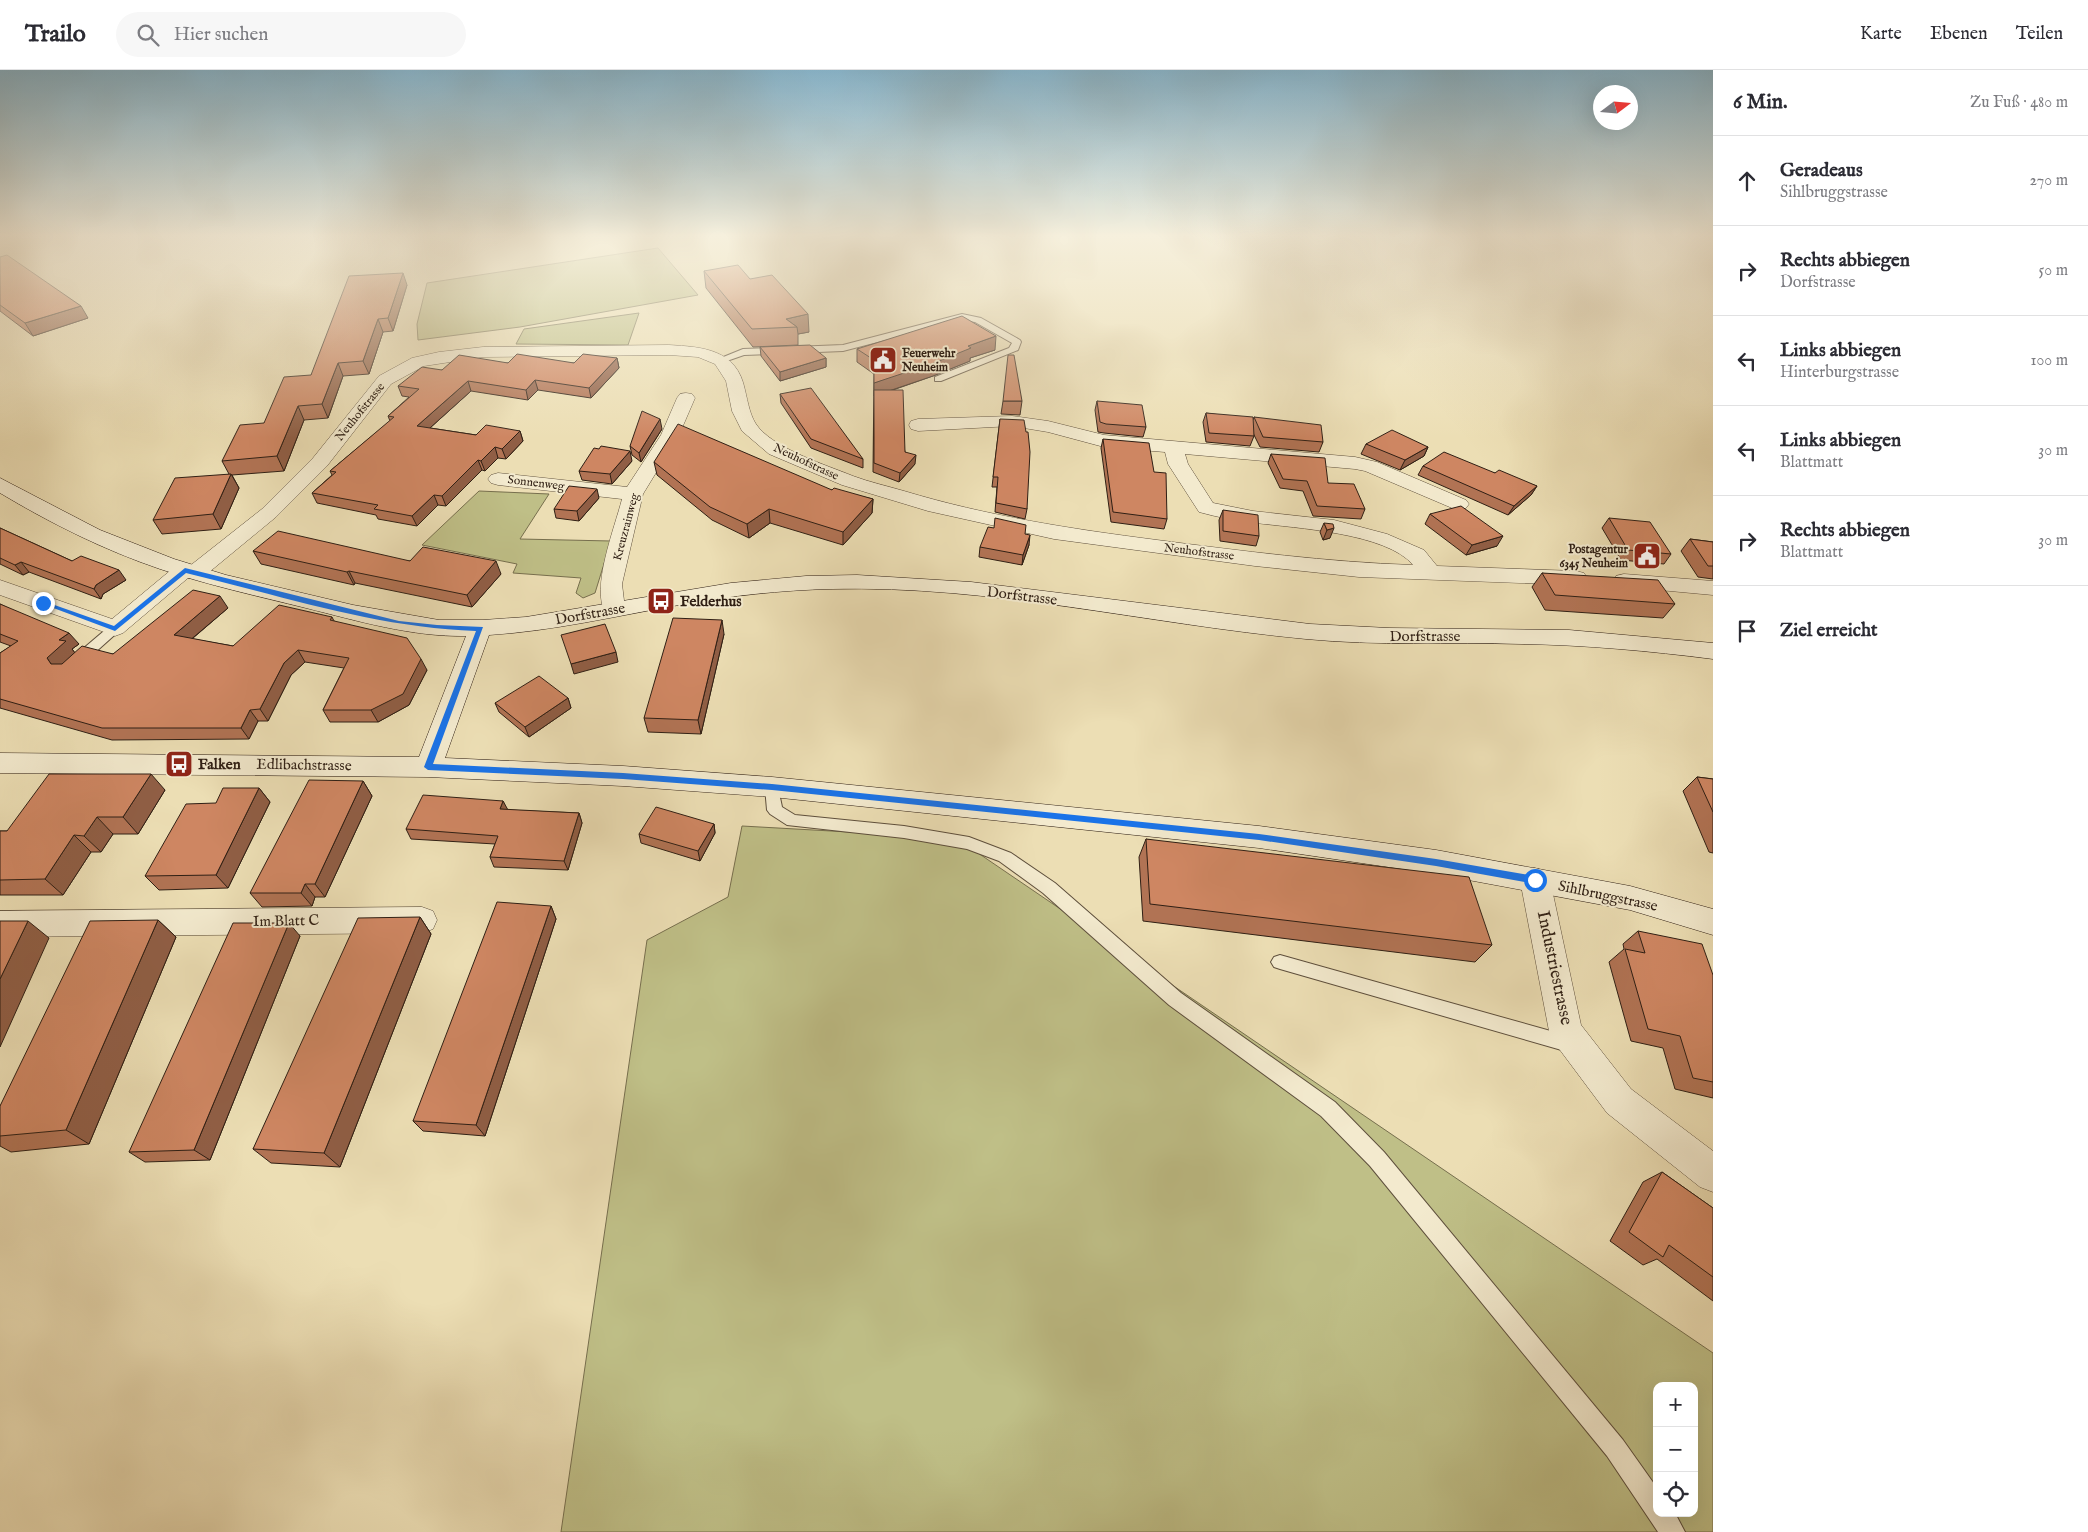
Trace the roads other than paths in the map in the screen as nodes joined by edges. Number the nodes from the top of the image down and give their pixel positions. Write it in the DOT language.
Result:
graph roads {
  1 [pos="720,360"];
  2 [pos="938,379"];
  3 [pos="686,398"];
  4 [pos="918,424"];
  5 [pos="1173,446"];
  6 [pos="498,479"];
  7 [pos="0,484"];
  8 [pos="633,494"];
  9 [pos="1459,504"];
  10 [pos="190,572"];
  11 [pos="1431,572"];
  12 [pos="0,587"];
  13 [pos="1713,588"];
  14 [pos="614,609"];
  15 [pos="115,628"];
  16 [pos="480,629"];
  17 [pos="1713,651"];
  18 [pos="66,671"];
  19 [pos="0,763"];
  20 [pos="428,767"];
  21 [pos="772,787"];
  22 [pos="1535,880"];
  23 [pos="422,920"];
  24 [pos="1713,922"];
  25 [pos="0,924"];
  26 [pos="1280,962"];
  27 [pos="1579,1047"];
  28 [pos="1713,1174"];
  29 [pos="1653,1503"];
  30 [pos="1663,1517"];
  31 [pos="1672,1532"];
  1 -- 2 [label="lane"];
  1 -- 10 [label="street, Neuhofstrasse"];
  1 -- 11 [label="street, Neuhofstrasse"];
  3 -- 8 [label="street, Kreuzrainweg"];
  4 -- 5 [label="street"];
  5 -- 9 [label="street"];
  5 -- 11 [label="street"];
  6 -- 8 [label="street, Sonnenweg"];
  7 -- 10 [label="street, Dorfstrasse"];
  8 -- 14 [label="street, Kreuzrainweg"];
  10 -- 15 [label="street, Neuhofstrasse"];
  10 -- 16 [label="street, Dorfstrasse"];
  11 -- 13 [label="street, Neuhofstrasse"];
  12 -- 15 [label="street"];
  14 -- 16 [label="street, Dorfstrasse"];
  14 -- 17 [label="street, Dorfstrasse"];
  15 -- 18 [label="lane"];
  16 -- 20 [label="street"];
  19 -- 20 [label="street, Edlibachstrasse"];
  20 -- 21 [label="street, Sihlbruggstrasse"];
  21 -- 22 [label="street, Sihlbruggstrasse"];
  21 -- 29 [label="lane"];
  22 -- 24 [label="street, Sihlbruggstrasse"];
  22 -- 27 [label="street, Industriestrasse"];
  23 -- 25 [label="street, Im Blatt C"];
  26 -- 27 [label="lane"];
  27 -- 28 [label="street, Industriestrasse"];
  30 -- 31 [label="lane"];
}
